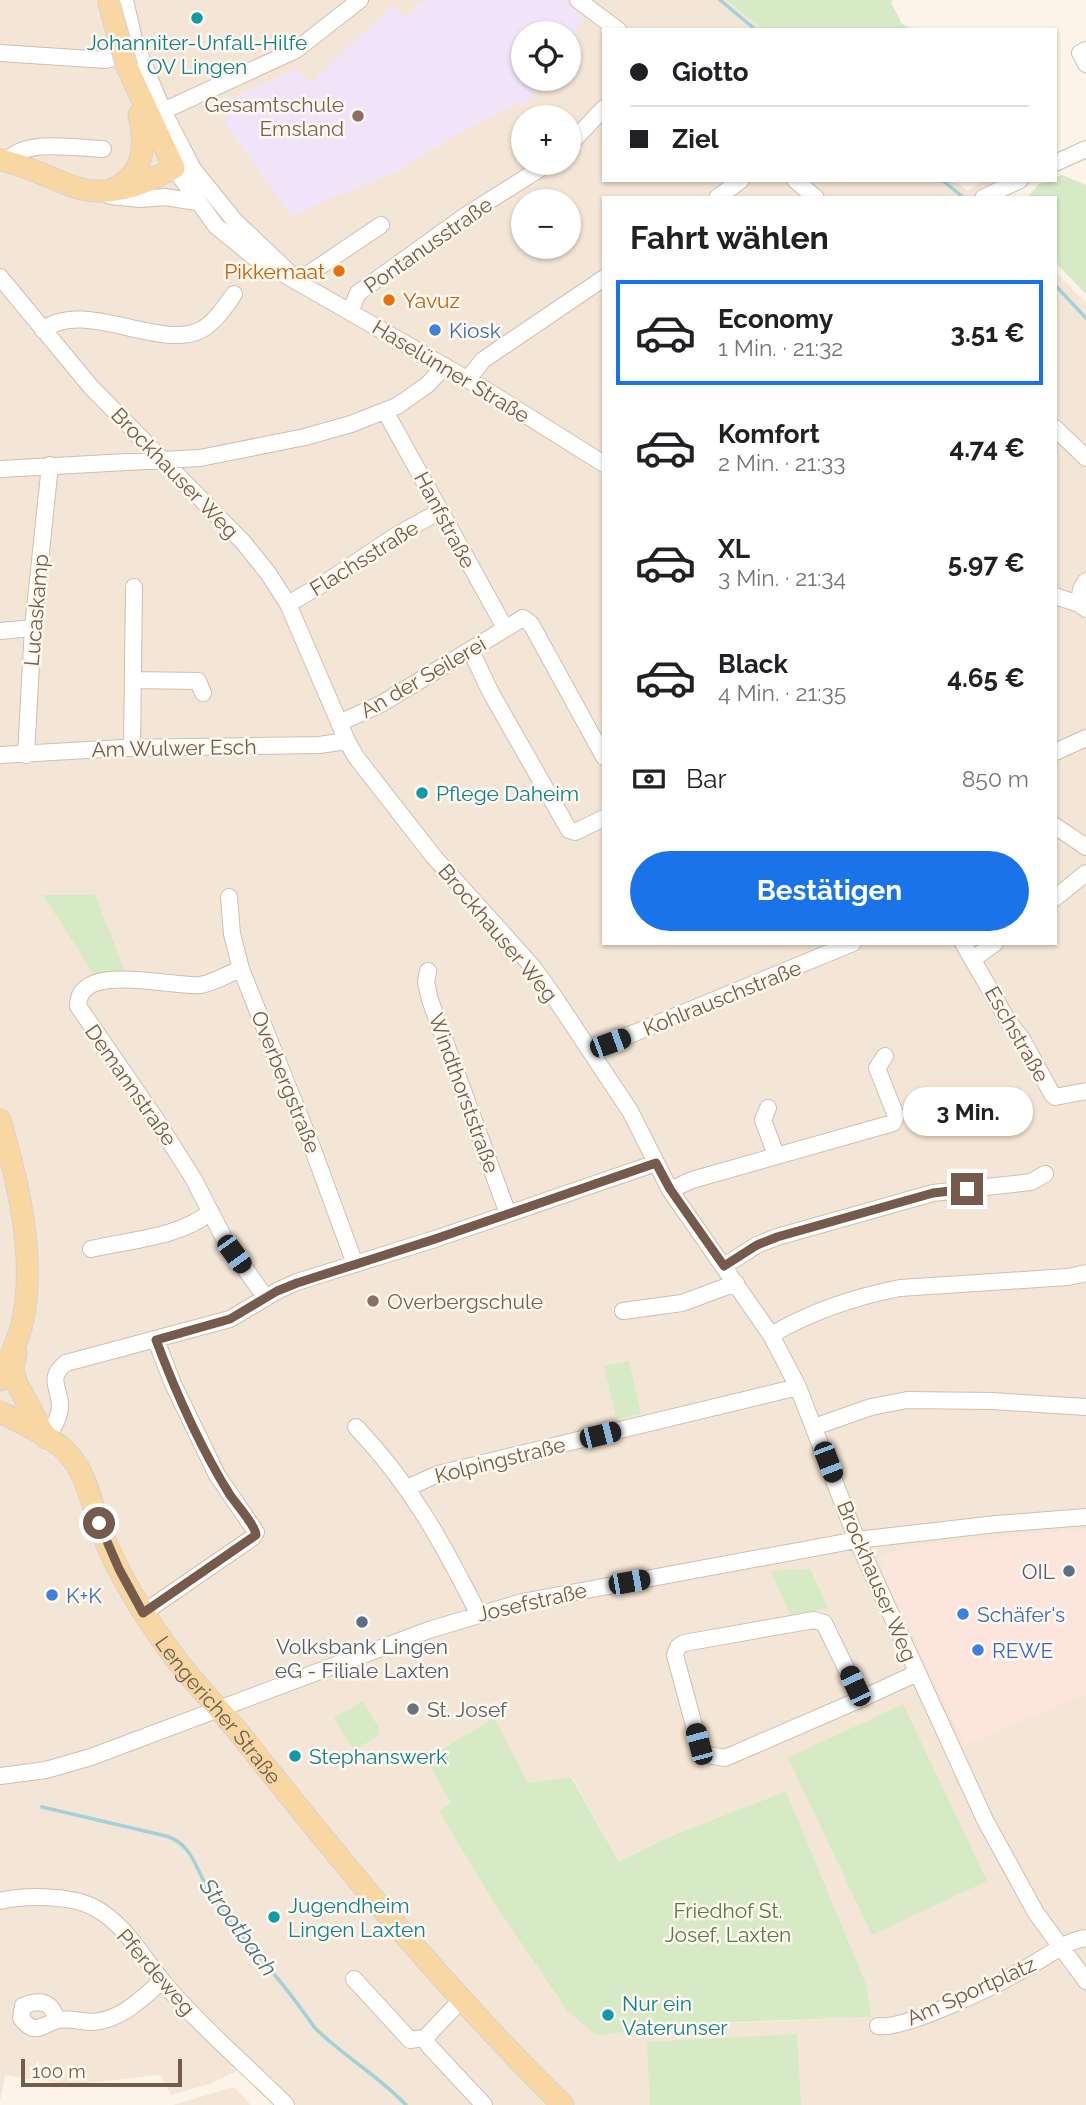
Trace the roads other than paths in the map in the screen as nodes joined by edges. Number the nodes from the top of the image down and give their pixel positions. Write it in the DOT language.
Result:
graph roads {
  1 [pos="108,0"];
  2 [pos="125,0"];
  3 [pos="360,0"];
  4 [pos="578,0"];
  5 [pos="615,28"];
  6 [pos="1086,50"];
  7 [pos="0,53"];
  8 [pos="126,59"];
  9 [pos="1086,64"];
  10 [pos="602,110"];
  11 [pos="149,112"];
  12 [pos="581,132"];
  13 [pos="103,149"];
  14 [pos="1086,149"];
  15 [pos="4,161"];
  16 [pos="1057,162"];
  17 [pos="174,168"];
  18 [pos="531,175"];
  19 [pos="738,182"];
  20 [pos="797,182"];
  21 [pos="1016,182"];
  22 [pos="105,193"];
  23 [pos="720,196"];
  24 [pos="814,196"];
  25 [pos="988,196"];
  26 [pos="197,202"];
  27 [pos="381,225"];
  28 [pos="0,277"];
  29 [pos="602,279"];
  30 [pos="298,281"];
  31 [pos="234,294"];
  32 [pos="350,312"];
  33 [pos="43,330"];
  34 [pos="445,366"];
  35 [pos="468,379"];
  36 [pos="385,411"];
  37 [pos="1057,430"];
  38 [pos="1086,458"];
  39 [pos="164,460"];
  40 [pos="602,463"];
  41 [pos="50,465"];
  42 [pos="0,469"];
  43 [pos="440,511"];
  44 [pos="1086,581"];
  45 [pos="134,587"];
  46 [pos="1057,597"];
  47 [pos="288,604"];
  48 [pos="1082,606"];
  49 [pos="33,628"];
  50 [pos="505,628"];
  51 [pos="0,631"];
  52 [pos="471,651"];
  53 [pos="133,680"];
  54 [pos="203,693"];
  55 [pos="339,723"];
  56 [pos="1086,738"];
  57 [pos="347,741"];
  58 [pos="132,748"];
  59 [pos="1057,751"];
  60 [pos="602,753"];
  61 [pos="0,755"];
  62 [pos="26,755"];
  63 [pos="602,819"];
  64 [pos="1057,827"];
  65 [pos="1086,848"];
  66 [pos="1086,873"];
  67 [pos="1057,896"];
  68 [pos="229,897"];
  69 [pos="848,945"];
  70 [pos="964,945"];
  71 [pos="992,945"];
  72 [pos="973,959"];
  73 [pos="241,970"];
  74 [pos="428,971"];
  75 [pos="592,1053"];
  76 [pos="885,1056"];
  77 [pos="1086,1091"];
  78 [pos="768,1108"];
  79 [pos="0,1120"];
  80 [pos="775,1155"];
  81 [pos="656,1163"];
  82 [pos="1045,1174"];
  83 [pos="670,1189"];
  84 [pos="211,1212"];
  85 [pos="508,1214"];
  86 [pos="91,1249"];
  87 [pos="355,1264"];
  88 [pos="724,1266"];
  89 [pos="1086,1273"];
  90 [pos="736,1283"];
  91 [pos="266,1298"];
  92 [pos="623,1311"];
  93 [pos="771,1335"];
  94 [pos="17,1340"];
  95 [pos="156,1340"];
  96 [pos="0,1380"];
  97 [pos="798,1387"];
  98 [pos="1086,1407"];
  99 [pos="0,1412"];
  100 [pos="356,1427"];
  101 [pos="814,1427"];
  102 [pos="46,1438"];
  103 [pos="407,1488"];
  104 [pos="1086,1517"];
  105 [pos="857,1540"];
  106 [pos="143,1613"];
  107 [pos="478,1613"];
  108 [pos="917,1673"];
  109 [pos="861,1699"];
  110 [pos="219,1710"];
  111 [pos="0,1776"];
  112 [pos="0,1901"];
  113 [pos="1086,1938"];
  114 [pos="1062,1948"];
  115 [pos="354,1979"];
  116 [pos="162,1981"];
  117 [pos="1086,1981"];
  118 [pos="461,2000"];
  119 [pos="57,2020"];
  120 [pos="878,2026"];
  121 [pos="425,2038"];
  122 [pos="286,2105"];
  123 [pos="484,2105"];
  124 [pos="563,2105"];
  1 -- 8 [label="main road, bridge"];
  2 -- 8 [label="street"];
  3 -- 11 [label="street"];
  4 -- 5 [label="street"];
  6 -- 9 [label="street"];
  7 -- 8 [label="street"];
  8 -- 11 [label="main road"];
  10 -- 12 [label="street"];
  11 -- 17 [label="main road"];
  11 -- 22 [label="main road"];
  11 -- 30 [label="street, Haselünner Straße"];
  13 -- 15 [label="street"];
  14 -- 16 [label="street"];
  15 -- 22 [label="main road"];
  17 -- 22 [label="main road"];
  17 -- 26 [label="street, Haselünner Straße"];
  18 -- 32 [label="street, Pontanusstraße"];
  19 -- 23 [label="street"];
  20 -- 24 [label="street"];
  21 -- 25 [label="street"];
  22 -- 26 [label="street"];
  26 -- 30 [label="street, Haselünner Straße"];
  27 -- 30 [label="street"];
  28 -- 33 [label="street, Brockhauser Weg"];
  29 -- 35 [label="street"];
  30 -- 32 [label="street, Haselünner Straße"];
  31 -- 33 [label="street"];
  32 -- 34 [label="street, Haselünner Straße"];
  33 -- 39 [label="street, Brockhauser Weg"];
  34 -- 35 [label="street, Haselünner Straße"];
  34 -- 36 [label="street"];
  35 -- 40 [label="street, Haselünner Straße"];
  36 -- 39 [label="street"];
  36 -- 43 [label="street, Hanfstraße"];
  37 -- 38 [label="street"];
  39 -- 41 [label="street"];
  39 -- 47 [label="street, Brockhauser Weg"];
  41 -- 42 [label="street"];
  41 -- 49 [label="street, Lucaskamp"];
  43 -- 47 [label="street, Flachsstraße"];
  43 -- 50 [label="street, Hanfstraße"];
  44 -- 48 [label="street"];
  45 -- 53 [label="street"];
  46 -- 48 [label="street"];
  47 -- 55 [label="street, Brockhauser Weg"];
  49 -- 51 [label="street"];
  49 -- 62 [label="street, Lucaskamp"];
  50 -- 52 [label="street, An der Seilerei"];
  50 -- 60 [label="street"];
  52 -- 55 [label="street, An der Seilerei"];
  52 -- 63 [label="street"];
  53 -- 54 [label="street"];
  53 -- 58 [label="street"];
  55 -- 57 [label="street, Brockhauser Weg"];
  56 -- 59 [label="street"];
  57 -- 58 [label="street, Am Wulwer Esch"];
  57 -- 75 [label="street, Brockhauser Weg"];
  58 -- 62 [label="street, Am Wulwer Esch"];
  61 -- 62 [label="street, Am Wulwer Esch"];
  64 -- 65 [label="street"];
  66 -- 67 [label="street"];
  68 -- 73 [label="street, Overbergstraße"];
  69 -- 75 [label="street, Kohlrauschstraße"];
  70 -- 72 [label="street, Eschstraße"];
  71 -- 72 [label="street"];
  72 -- 77 [label="street, Eschstraße"];
  73 -- 84 [label="street, Demannstraße"];
  73 -- 87 [label="street, Overbergstraße"];
  74 -- 85 [label="street, Windthorststraße"];
  75 -- 81 [label="street, Brockhauser Weg"];
  76 -- 80 [label="street"];
  78 -- 80 [label="street"];
  79 -- 94 [label="main road"];
  80 -- 83 [label="street"];
  81 -- 83 [label="street, Brockhauser Weg"];
  81 -- 85 [label="street"];
  82 -- 88 [label="street"];
  83 -- 88 [label="street, Brockhauser Weg"];
  84 -- 86 [label="street"];
  84 -- 91 [label="street, Demannstraße"];
  85 -- 87 [label="street"];
  87 -- 91 [label="street"];
  88 -- 90 [label="street, Brockhauser Weg"];
  89 -- 93 [label="street"];
  90 -- 92 [label="street"];
  90 -- 93 [label="street, Brockhauser Weg"];
  91 -- 95 [label="street"];
  93 -- 97 [label="street, Brockhauser Weg"];
  94 -- 96 [label="main road"];
  94 -- 102 [label="main road"];
  95 -- 102 [label="street"];
  95 -- 106 [label="street"];
  97 -- 101 [label="street, Brockhauser Weg"];
  97 -- 103 [label="street, Kolpingstraße"];
  98 -- 101 [label="street"];
  99 -- 102 [label="main road, Lengericher Straße"];
  100 -- 103 [label="street"];
  101 -- 105 [label="street, Brockhauser Weg"];
  102 -- 106 [label="main road, Lengericher Straße"];
  103 -- 107 [label="street"];
  104 -- 105 [label="street, Josefstraße"];
  105 -- 107 [label="street, Josefstraße"];
  105 -- 108 [label="street, Brockhauser Weg"];
  106 -- 110 [label="main road, Lengericher Straße"];
  107 -- 110 [label="street, Josefstraße"];
  108 -- 109 [label="street"];
  108 -- 114 [label="street, Brockhauser Weg"];
  109 -- 109 [label="street"];
  110 -- 111 [label="street, Josefstraße"];
  110 -- 118 [label="main road, Lengericher Straße"];
  112 -- 116 [label="street, Pferdeweg"];
  113 -- 114 [label="street, Am Sportplatz"];
  114 -- 117 [label="street, Brockhauser Weg"];
  114 -- 120 [label="street, Am Sportplatz"];
  115 -- 121 [label="street"];
  116 -- 119 [label="street"];
  116 -- 122 [label="street, Pferdeweg"];
  118 -- 121 [label="street"];
  118 -- 124 [label="main road, Lengericher Straße"];
  121 -- 123 [label="street"];
}
